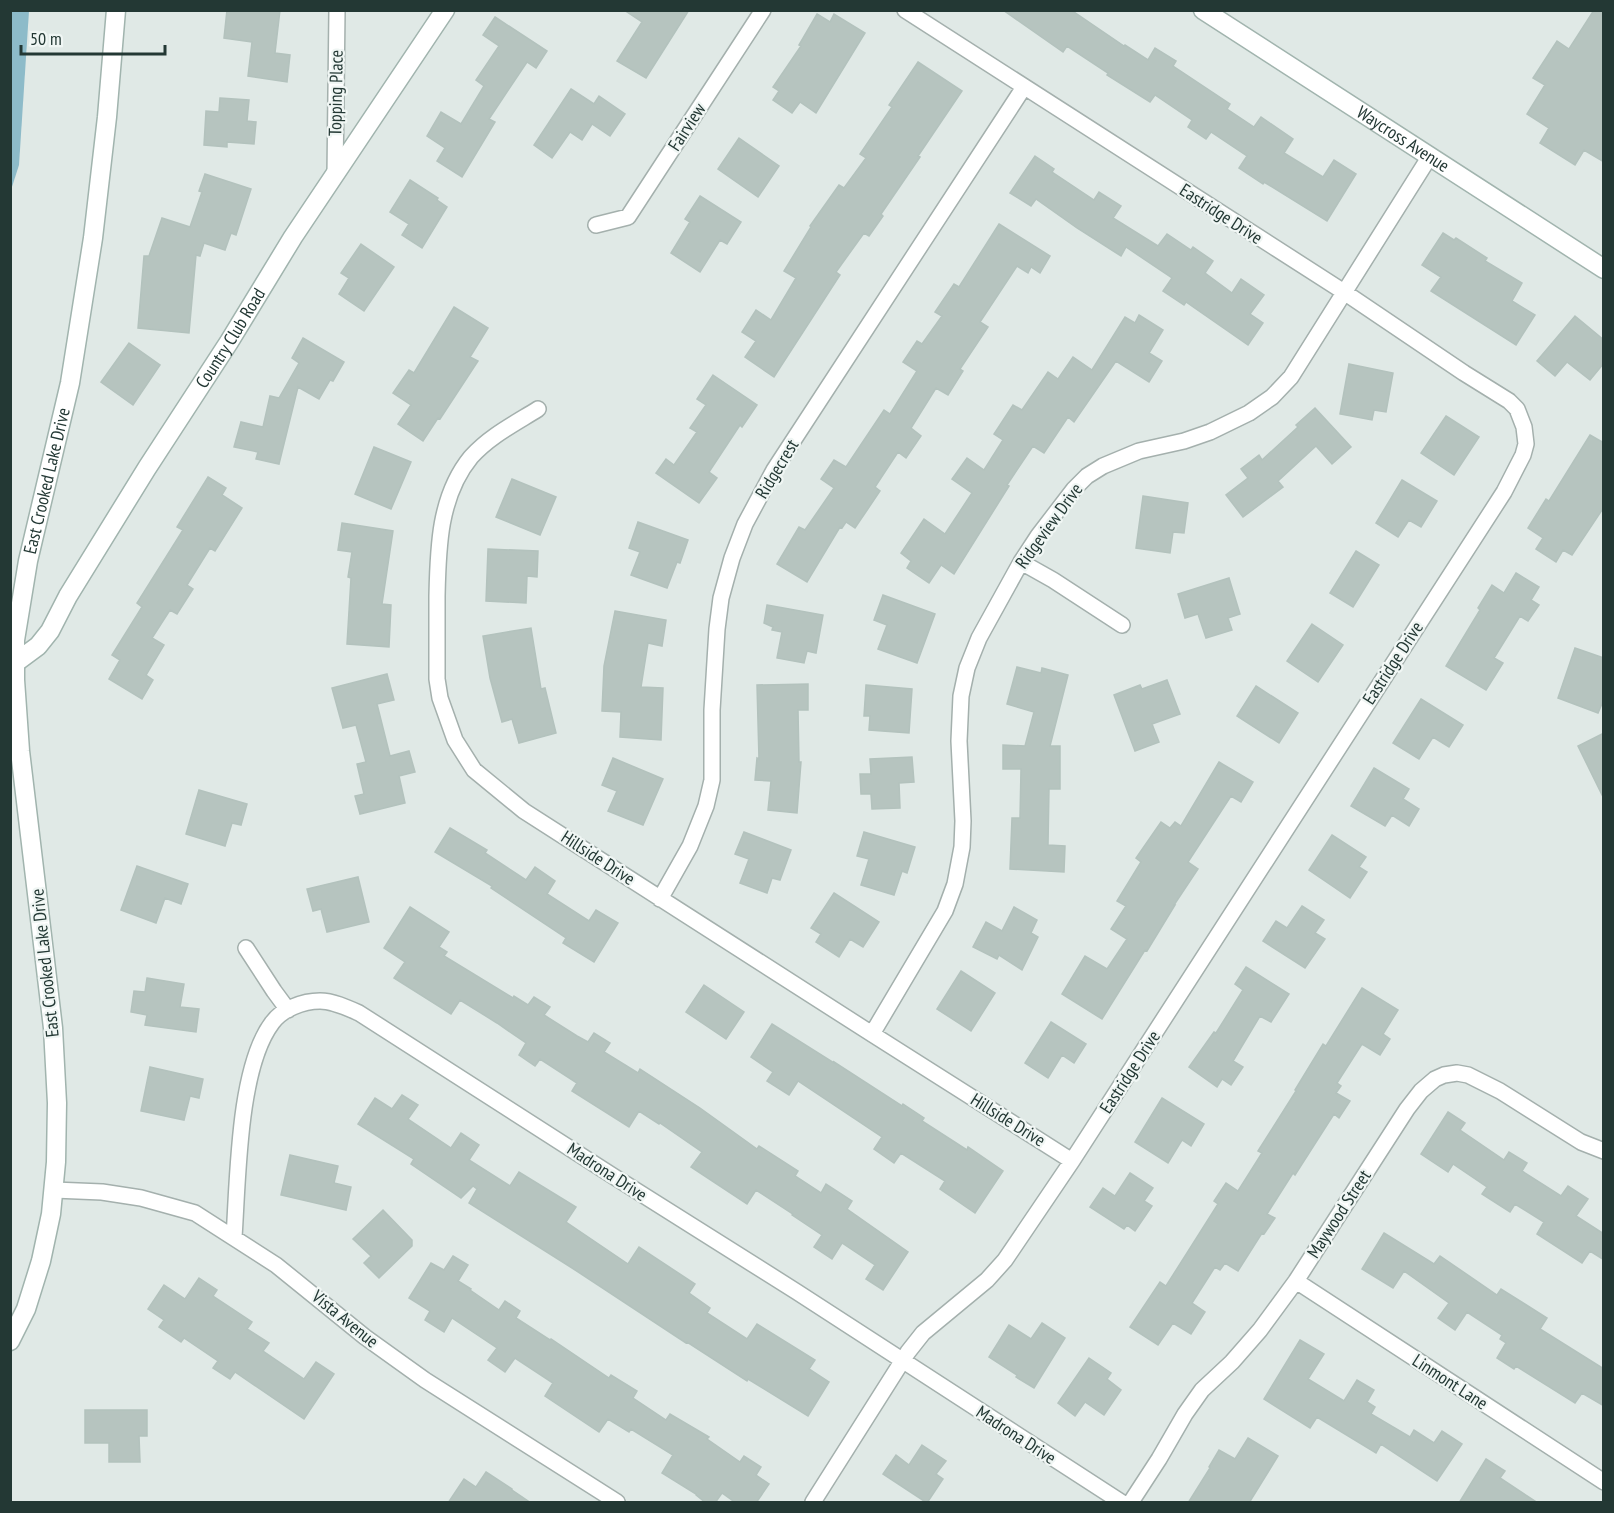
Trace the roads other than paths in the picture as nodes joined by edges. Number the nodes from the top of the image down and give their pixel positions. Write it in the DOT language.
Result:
graph roads {
  1 [pos="116,10"];
  2 [pos="338,10"];
  3 [pos="445,10"];
  4 [pos="764,10"];
  5 [pos="905,10"];
  6 [pos="1203,10"];
  7 [pos="1024,87"];
  8 [pos="1430,156"];
  9 [pos="334,176"];
  10 [pos="596,225"];
  11 [pos="1604,268"];
  12 [pos="1344,292"];
  13 [pos="538,409"];
  14 [pos="1021,562"];
  15 [pos="1122,625"];
  16 [pos="15,663"];
  17 [pos="660,899"];
  18 [pos="246,948"];
  19 [pos="288,1010"];
  20 [pos="872,1034"];
  21 [pos="1604,1151"];
  22 [pos="1072,1161"];
  23 [pos="54,1190"];
  24 [pos="234,1237"];
  25 [pos="1296,1281"];
  26 [pos="10,1341"];
  27 [pos="902,1360"];
  28 [pos="1604,1482"];
  29 [pos="617,1503"];
  30 [pos="813,1503"];
  31 [pos="1121,1503"];
  32 [pos="1131,1503"];
  1 -- 16 [label="street, East Crooked Lake Drive"];
  2 -- 9 [label="street, Topping Place"];
  3 -- 9 [label="street, Country Club Road"];
  4 -- 10 [label="street, Fairview"];
  5 -- 7 [label="street, Eastridge Drive"];
  6 -- 8 [label="street, Waycross Avenue"];
  7 -- 12 [label="street, Eastridge Drive"];
  7 -- 17 [label="street, Ridgecrest"];
  8 -- 11 [label="street, Waycross Avenue"];
  8 -- 12 [label="street, Ridgeview Drive"];
  9 -- 16 [label="street, Country Club Road"];
  12 -- 14 [label="street, Ridgeview Drive"];
  12 -- 22 [label="street, Eastridge Drive"];
  13 -- 17 [label="street, Hillside Drive"];
  14 -- 15 [label="street"];
  14 -- 20 [label="street, Ridgeview Drive"];
  16 -- 23 [label="street, East Crooked Lake Drive"];
  17 -- 20 [label="street, Hillside Drive"];
  18 -- 19 [label="street"];
  19 -- 24 [label="street, Madrona Drive"];
  19 -- 27 [label="street, Madrona Drive"];
  20 -- 22 [label="street, Hillside Drive"];
  21 -- 25 [label="street, Maywood Street"];
  22 -- 27 [label="street, Eastridge Drive"];
  23 -- 24 [label="street, Vista Avenue"];
  23 -- 26 [label="street, East Crooked Lake Drive"];
  24 -- 29 [label="street, Vista Avenue"];
  25 -- 28 [label="street, Linmont Lane"];
  25 -- 32 [label="street, Maywood Street"];
  27 -- 30 [label="street, Eastridge Drive"];
  27 -- 31 [label="street, Madrona Drive"];
}
